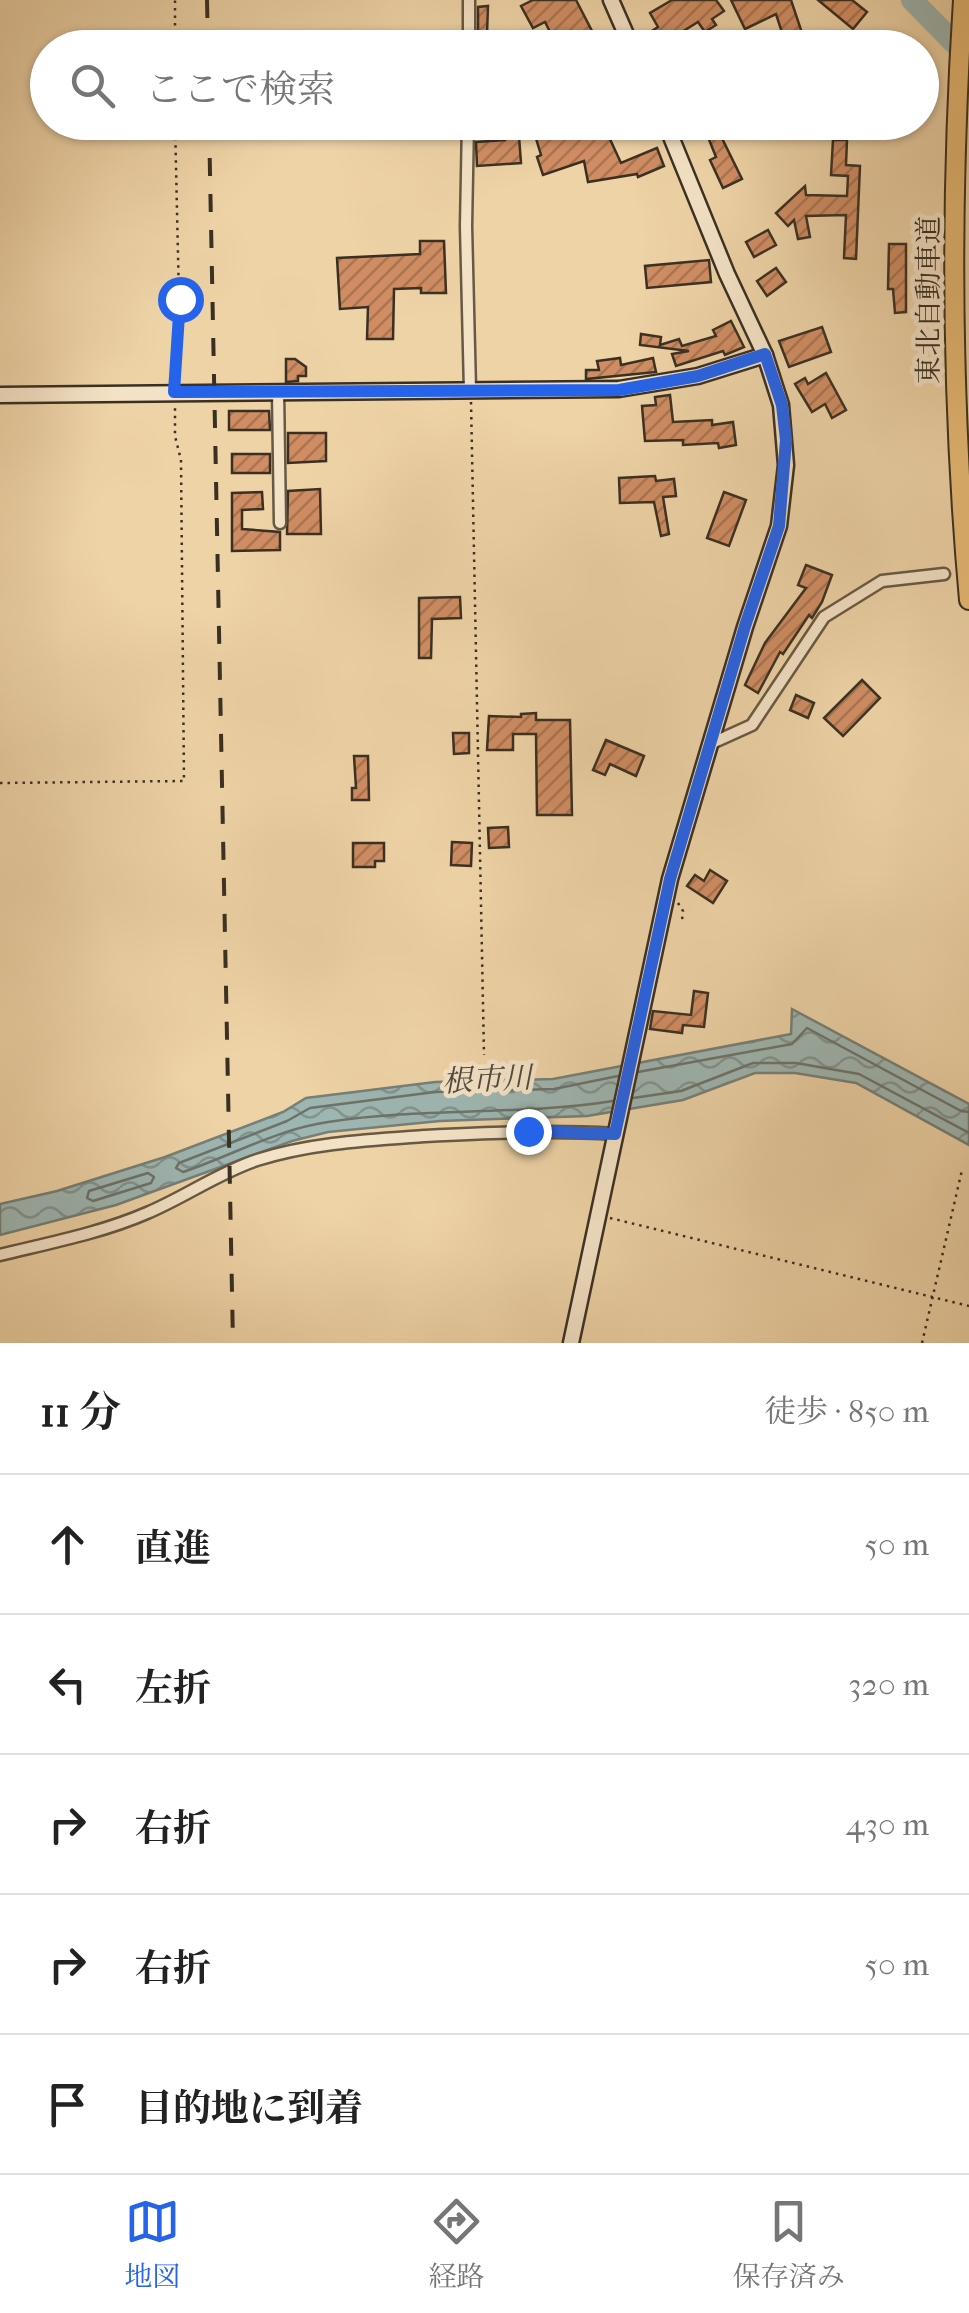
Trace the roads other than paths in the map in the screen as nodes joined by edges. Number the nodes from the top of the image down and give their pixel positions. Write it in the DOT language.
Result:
graph roads {
  1 [pos="469,0"];
  2 [pos="611,0"];
  3 [pos="963,0"];
  4 [pos="469,30"];
  5 [pos="624,30"];
  6 [pos="468,140"];
  7 [pos="673,140"];
  8 [pos="765,354"];
  9 [pos="470,390"];
  10 [pos="278,391"];
  11 [pos="0,394"];
  12 [pos="280,523"];
  13 [pos="944,574"];
  14 [pos="969,600"];
  15 [pos="709,745"];
  16 [pos="616,1127"];
  17 [pos="0,1255"];
  18 [pos="571,1343"];
  1 -- 4 [label="street"];
  2 -- 5 [label="street"];
  3 -- 14 [label="highway, 東北自動車道"];
  6 -- 9 [label="street"];
  7 -- 8 [label="street"];
  8 -- 9 [label="street"];
  8 -- 15 [label="street"];
  9 -- 10 [label="street"];
  10 -- 11 [label="street"];
  10 -- 12 [label="street"];
  13 -- 15 [label="street"];
  15 -- 16 [label="street"];
  16 -- 17 [label="street"];
  16 -- 18 [label="street"];
}
